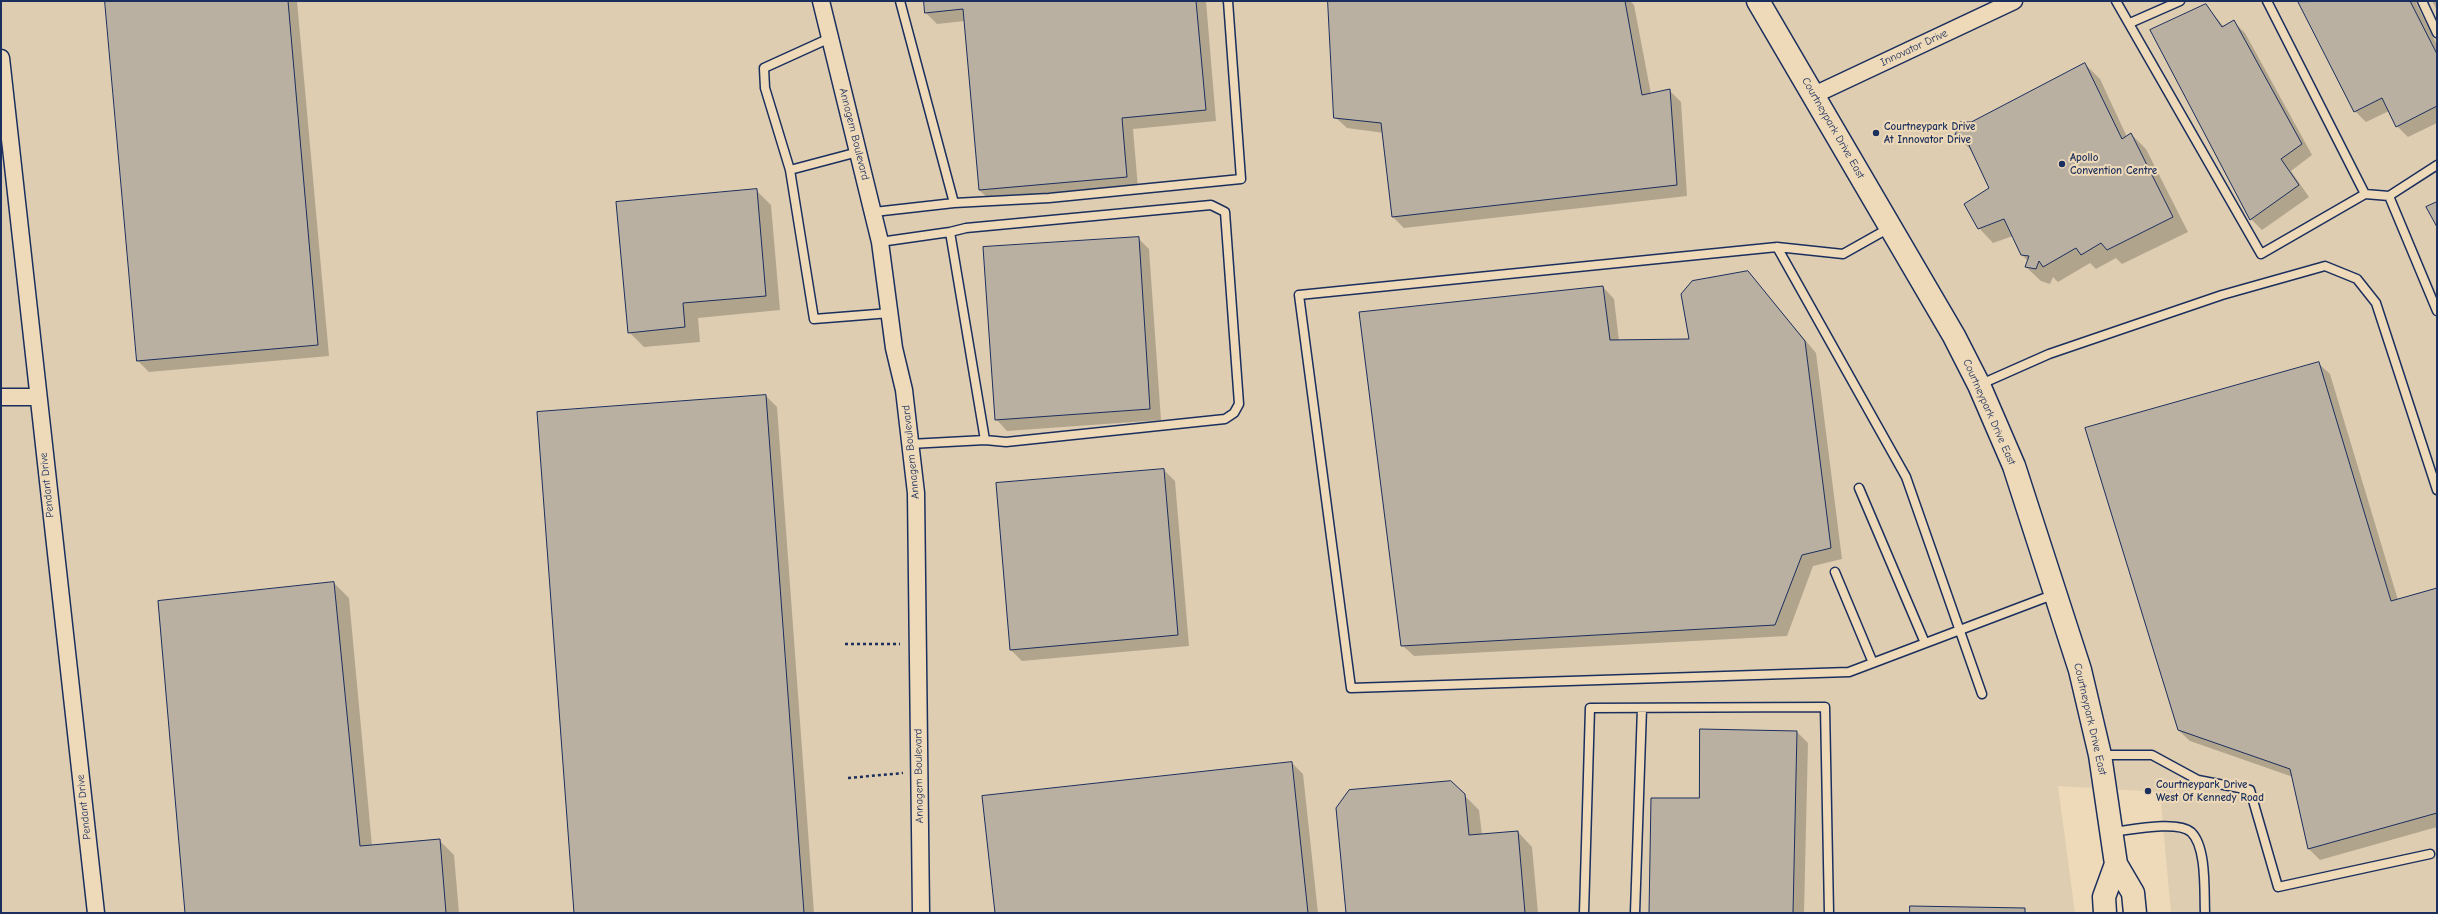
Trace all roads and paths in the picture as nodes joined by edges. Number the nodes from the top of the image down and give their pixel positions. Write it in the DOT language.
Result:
graph roads {
  1 [pos="821,1"];
  2 [pos="900,1"];
  3 [pos="1228,1"];
  4 [pos="1758,1"];
  5 [pos="2014,1"];
  6 [pos="2116,1"];
  7 [pos="2180,1"];
  8 [pos="2267,1"];
  9 [pos="2422,1"];
  10 [pos="2130,23"];
  11 [pos="2437,33"];
  12 [pos="830,38"];
  13 [pos="1,58"];
  14 [pos="1814,95"];
  15 [pos="858,152"];
  16 [pos="2437,166"];
  17 [pos="790,170"];
  18 [pos="2365,194"];
  19 [pos="2389,196"];
  20 [pos="954,203"];
  21 [pos="874,212"];
  22 [pos="1891,227"];
  23 [pos="950,232"];
  24 [pos="880,242"];
  25 [pos="1777,246"];
  26 [pos="2437,311"];
  27 [pos="890,313"];
  28 [pos="1979,385"];
  29 [pos="1,397"];
  30 [pos="38,397"];
  31 [pos="985,440"];
  32 [pos="910,444"];
  33 [pos="1859,488"];
  34 [pos="2437,490"];
  35 [pos="1835,572"];
  36 [pos="2056,594"];
  37 [pos="1960,630"];
  38 [pos="845,644"];
  39 [pos="918,644"];
  40 [pos="1925,644"];
  41 [pos="1873,663"];
  42 [pos="1982,694"];
  43 [pos="1642,708"];
  44 [pos="2100,755"];
  45 [pos="919,772"];
  46 [pos="848,778"];
  47 [pos="2111,832"];
  48 [pos="2430,854"];
  49 [pos="2116,864"];
  50 [pos="96,913"];
  51 [pos="921,913"];
  52 [pos="1584,913"];
  53 [pos="1634,913"];
  54 [pos="1829,913"];
  55 [pos="2105,913"];
  56 [pos="2135,913"];
  57 [pos="2205,913"];
  1 -- 12 [label="street, Annagem Boulevard"];
  2 -- 20 [label="lane"];
  3 -- 20 [label="lane"];
  4 -- 14 [label="main road, Courtneypark Drive East"];
  5 -- 14 [label="street, Innovator Drive"];
  6 -- 10 [label="lane"];
  7 -- 10 [label="lane"];
  8 -- 18 [label="lane"];
  9 -- 11 [label="lane"];
  10 -- 18 [label="lane"];
  12 -- 15 [label="street, Annagem Boulevard"];
  12 -- 17 [label="lane"];
  13 -- 30 [label="street, Pendant Drive"];
  14 -- 22 [label="main road, Courtneypark Drive East"];
  15 -- 17 [label="lane"];
  15 -- 21 [label="street, Annagem Boulevard"];
  16 -- 19 [label="lane"];
  17 -- 27 [label="lane"];
  18 -- 19 [label="lane"];
  19 -- 26 [label="lane"];
  20 -- 21 [label="lane"];
  21 -- 24 [label="street, Annagem Boulevard"];
  22 -- 25 [label="lane"];
  22 -- 28 [label="main road, Courtneypark Drive East"];
  23 -- 24 [label="lane"];
  23 -- 31 [label="lane"];
  23 -- 31 [label="lane"];
  24 -- 27 [label="street, Annagem Boulevard"];
  25 -- 37 [label="lane"];
  25 -- 41 [label="lane"];
  27 -- 32 [label="street, Annagem Boulevard"];
  28 -- 34 [label="lane"];
  28 -- 36 [label="main road, Courtneypark Drive East"];
  29 -- 30 [label="street"];
  30 -- 50 [label="street, Pendant Drive"];
  31 -- 32 [label="lane"];
  32 -- 39 [label="street, Annagem Boulevard"];
  33 -- 40 [label="lane"];
  35 -- 41 [label="lane"];
  36 -- 37 [label="lane"];
  36 -- 44 [label="main road, Courtneypark Drive East"];
  37 -- 40 [label="lane"];
  37 -- 42 [label="lane"];
  38 -- 39 [label="path"];
  39 -- 45 [label="street, Annagem Boulevard"];
  40 -- 41 [label="lane"];
  43 -- 52 [label="lane"];
  43 -- 53 [label="lane"];
  43 -- 54 [label="lane"];
  44 -- 47 [label="main road, Courtneypark Drive East"];
  44 -- 48 [label="lane"];
  45 -- 46 [label="path"];
  45 -- 51 [label="street, Annagem Boulevard"];
  47 -- 49 [label="main road, Courtneypark Drive East"];
  47 -- 57 [label="lane"];
  49 -- 55 [label="main road, Courtneypark Drive East"];
  49 -- 56 [label="main road, Courtneypark Drive East"];
}
